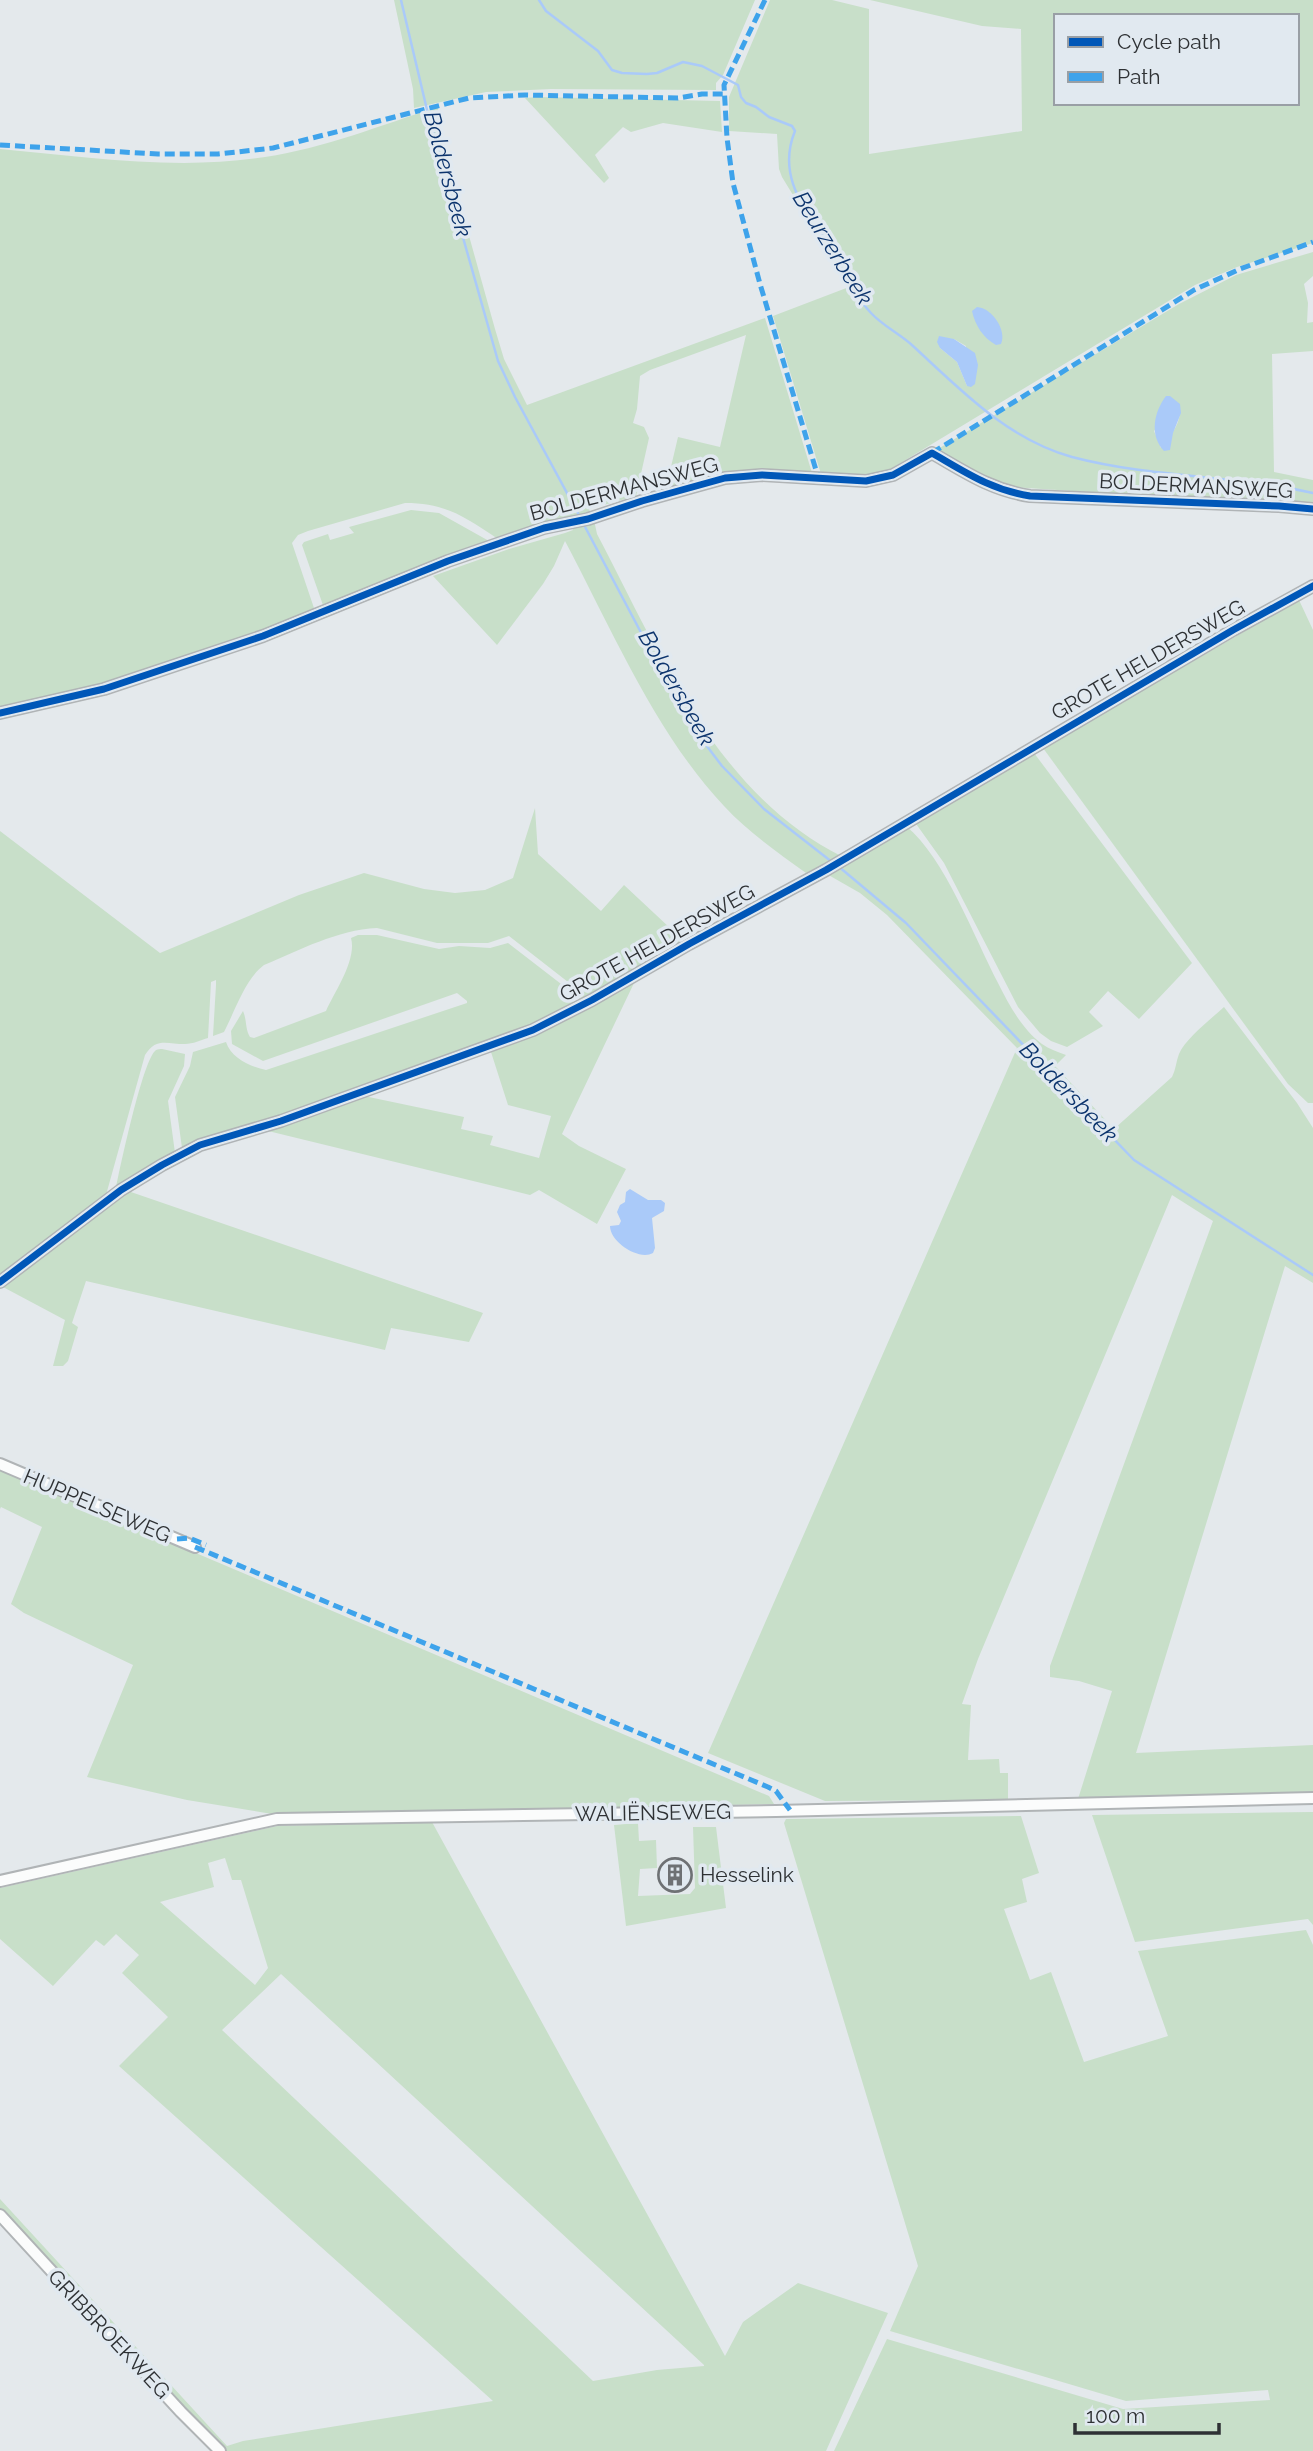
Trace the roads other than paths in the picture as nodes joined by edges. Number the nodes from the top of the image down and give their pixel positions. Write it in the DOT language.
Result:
graph roads {
  1 [pos="1313,509"];
  2 [pos="1313,586"];
  3 [pos="0,713"];
  4 [pos="0,1282"];
  5 [pos="0,1464"];
  6 [pos="195,1547"];
  7 [pos="1313,1798"];
  8 [pos="0,1881"];
  9 [pos="0,2215"];
  10 [pos="220,2451"];
  1 -- 3 [label="street, BOLDERMANSWEG"];
  2 -- 4 [label="street, GROTE HELDERSWEG"];
  5 -- 6 [label="street, HUPPELSEWEG"];
  7 -- 8 [label="street, WALIËNSEWEG"];
  9 -- 10 [label="street, GRIBBROEKWEG"];
}
